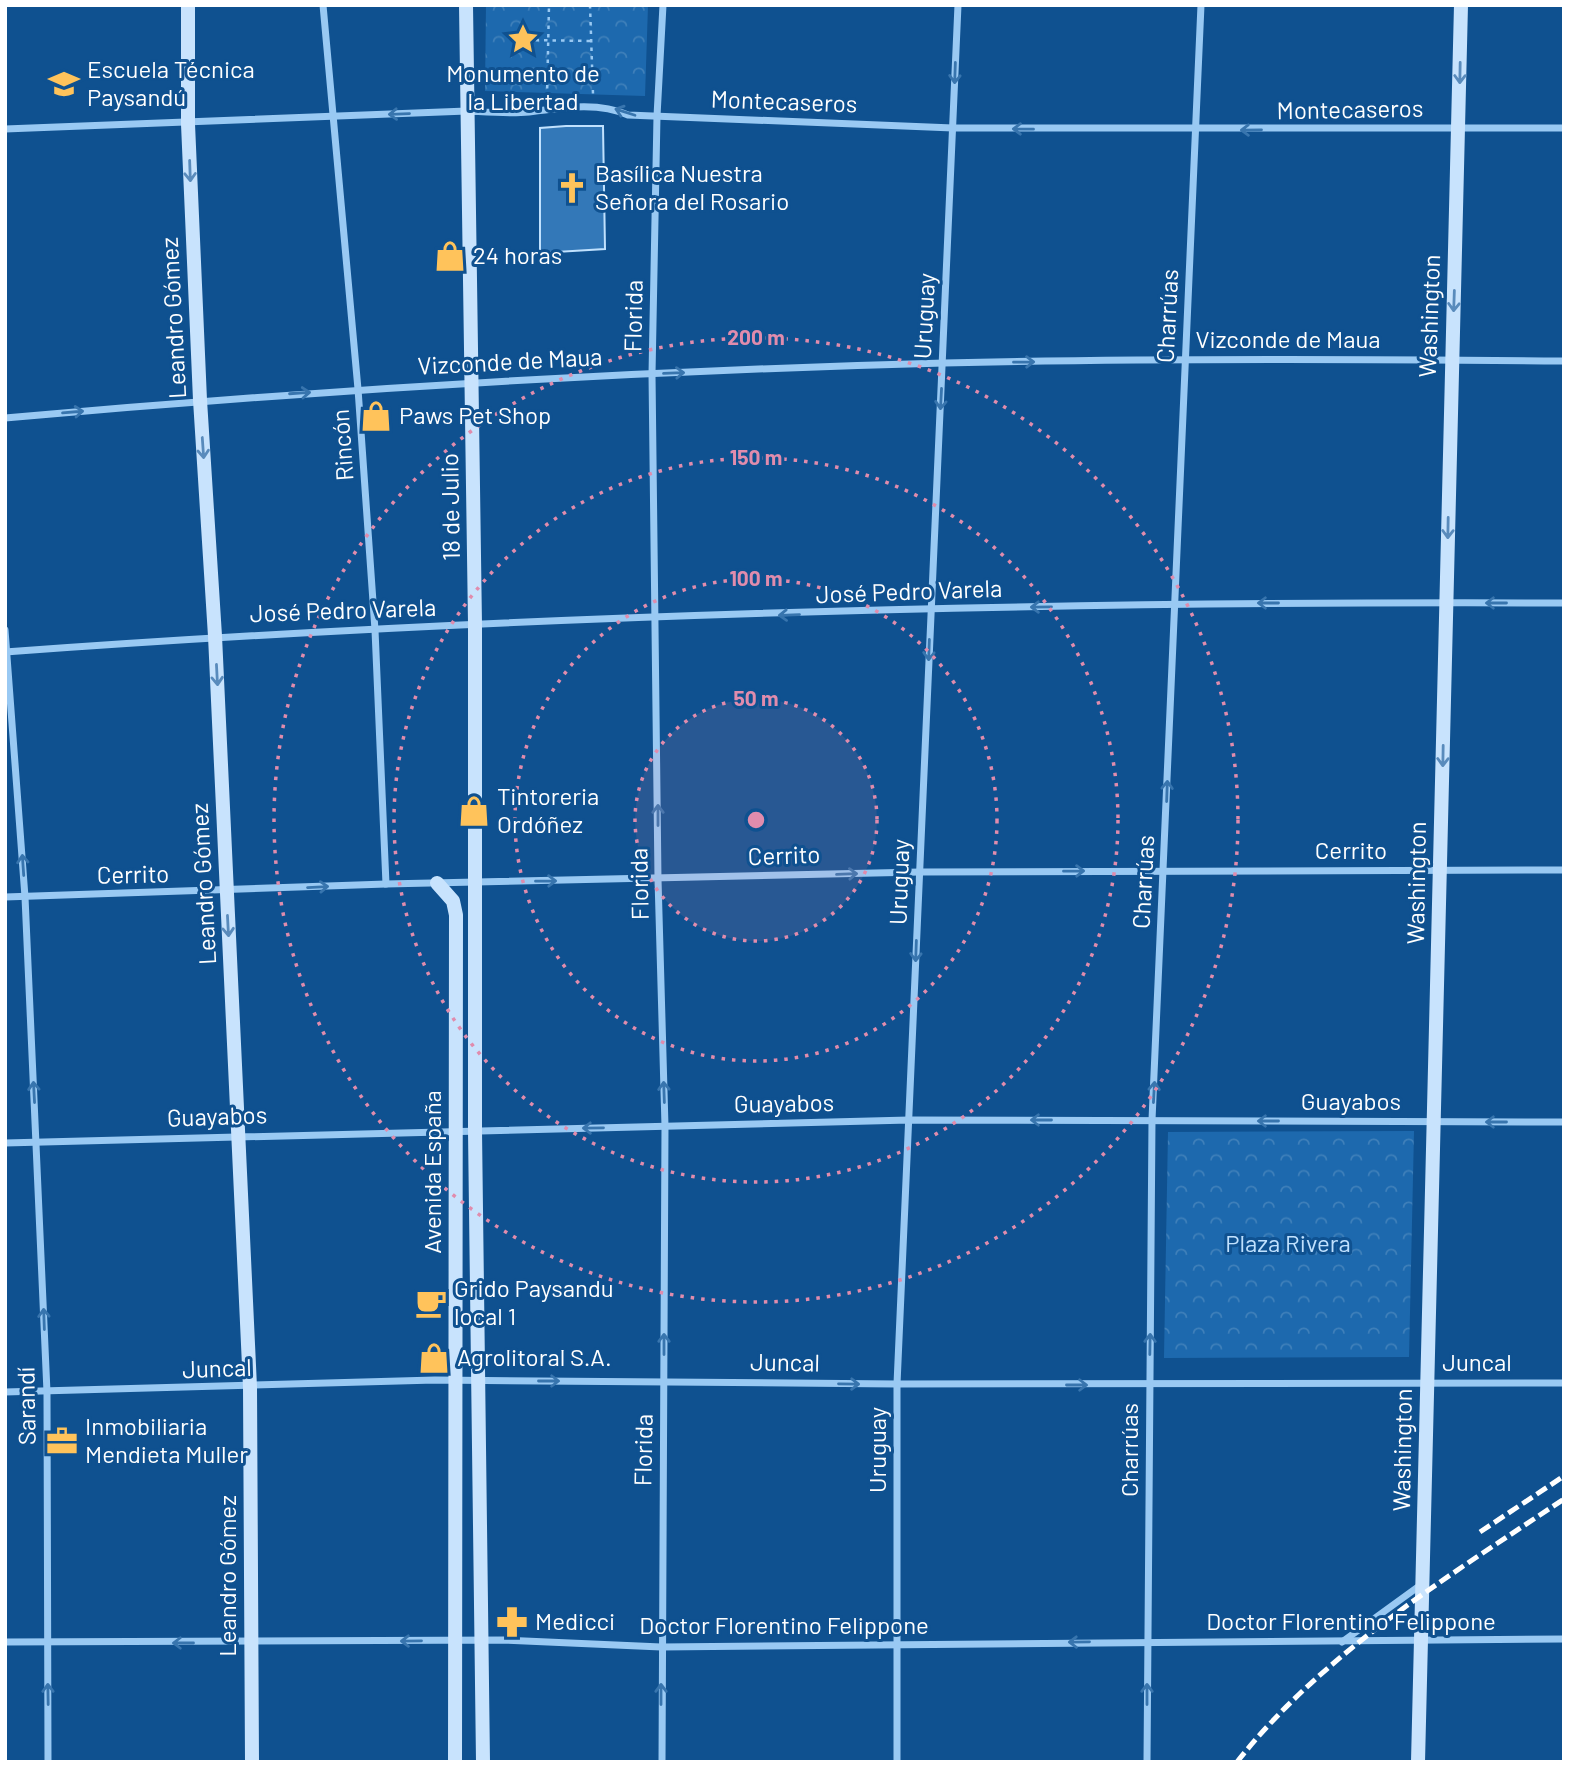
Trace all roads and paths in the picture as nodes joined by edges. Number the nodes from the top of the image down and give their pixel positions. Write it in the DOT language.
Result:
graph roads {
  1 [pos="188,5"];
  2 [pos="323,5"];
  3 [pos="466,5"];
  4 [pos="549,5"];
  5 [pos="590,5"];
  6 [pos="663,5"];
  7 [pos="958,5"];
  8 [pos="1201,5"];
  9 [pos="1461,5"];
  10 [pos="527,40"];
  11 [pos="549,41"];
  12 [pos="590,41"];
  13 [pos="546,107"];
  14 [pos="594,108"];
  15 [pos="467,111"];
  16 [pos="335,116"];
  17 [pos="657,116"];
  18 [pos="188,124"];
  19 [pos="953,128"];
  20 [pos="1458,128"];
  21 [pos="1564,128"];
  22 [pos="5,129"];
  23 [pos="1196,131"];
  24 [pos="1185,359"];
  25 [pos="1452,360"];
  26 [pos="1564,361"];
  27 [pos="942,363"];
  28 [pos="652,374"];
  29 [pos="471,383"];
  30 [pos="358,389"];
  31 [pos="200,400"];
  32 [pos="5,418"];
  33 [pos="1446,602"];
  34 [pos="1564,603"];
  35 [pos="1174,604"];
  36 [pos="931,610"];
  37 [pos="657,619"];
  38 [pos="475,624"];
  39 [pos="5,630"];
  40 [pos="375,630"];
  41 [pos="215,636"];
  42 [pos="6,652"];
  43 [pos="1164,870"];
  44 [pos="1564,870"];
  45 [pos="1440,871"];
  46 [pos="920,872"];
  47 [pos="658,879"];
  48 [pos="437,883"];
  49 [pos="476,883"];
  50 [pos="386,884"];
  51 [pos="227,892"];
  52 [pos="5,897"];
  53 [pos="25,897"];
  54 [pos="909,1120"];
  55 [pos="1152,1120"];
  56 [pos="1434,1122"];
  57 [pos="1564,1122"];
  58 [pos="665,1126"];
  59 [pos="475,1131"];
  60 [pos="455,1132"];
  61 [pos="239,1135"];
  62 [pos="37,1142"];
  63 [pos="5,1143"];
  64 [pos="456,1380"];
  65 [pos="480,1381"];
  66 [pos="664,1381"];
  67 [pos="1564,1382"];
  68 [pos="1427,1383"];
  69 [pos="897,1384"];
  70 [pos="1149,1385"];
  71 [pos="250,1387"];
  72 [pos="5,1392"];
  73 [pos="47,1392"];
  74 [pos="1423,1584"];
  75 [pos="1564,1639"];
  76 [pos="454,1641"];
  77 [pos="482,1641"];
  78 [pos="1147,1641"];
  79 [pos="5,1642"];
  80 [pos="47,1642"];
  81 [pos="1342,1642"];
  82 [pos="251,1643"];
  83 [pos="1421,1643"];
  84 [pos="897,1644"];
  85 [pos="661,1647"];
  86 [pos="48,1762"];
  87 [pos="252,1762"];
  88 [pos="455,1762"];
  89 [pos="483,1762"];
  90 [pos="662,1762"];
  91 [pos="897,1762"];
  92 [pos="1147,1762"];
  93 [pos="1418,1762"];
  1 -- 18 [label="street, Leandro Gómez"];
  2 -- 16 [label="street, Rincón"];
  3 -- 15 [label="street, 18 de Julio"];
  4 -- 11 [label="path"];
  5 -- 12 [label="path"];
  6 -- 17 [label="street, Florida"];
  7 -- 19 [label="street, Uruguay, one-way"];
  8 -- 23 [label="street, Charrúas"];
  9 -- 20 [label="street, Washington, one-way"];
  10 -- 11 [label="path"];
  11 -- 12 [label="path"];
  11 -- 13 [label="path"];
  12 -- 14 [label="path"];
  13 -- 14 [label="street, Montecaseros"];
  13 -- 15 [label="street, Montecaseros"];
  17 -- 14 [label="street, Montecaseros, one-way"];
  15 -- 16 [label="street, Montecaseros, one-way"];
  15 -- 29 [label="street, 18 de Julio"];
  16 -- 18 [label="street, Montecaseros"];
  16 -- 30 [label="street, Rincón"];
  17 -- 19 [label="street, Montecaseros"];
  17 -- 28 [label="street, Florida"];
  18 -- 22 [label="street, Montecaseros"];
  18 -- 31 [label="street, Leandro Gómez, one-way"];
  23 -- 19 [label="street, Montecaseros, one-way"];
  19 -- 27 [label="street, Uruguay"];
  20 -- 21 [label="street, Montecaseros"];
  20 -- 23 [label="street, Montecaseros, one-way"];
  20 -- 25 [label="street, Washington, one-way"];
  23 -- 24 [label="street, Charrúas"];
  24 -- 25 [label="street, Vizconde de Maua"];
  27 -- 24 [label="street, Vizconde de Maua, one-way"];
  24 -- 35 [label="street, Charrúas"];
  25 -- 26 [label="street, Vizconde de Maua"];
  25 -- 33 [label="street, Washington, one-way"];
  28 -- 27 [label="street, Vizconde de Maua, one-way"];
  27 -- 36 [label="street, Uruguay, one-way"];
  28 -- 29 [label="street, Vizconde de Maua"];
  28 -- 37 [label="street, Florida"];
  29 -- 30 [label="street, Vizconde de Maua"];
  29 -- 38 [label="street, 18 de Julio"];
  31 -- 30 [label="street, Vizconde de Maua, one-way"];
  30 -- 40 [label="street, Rincón"];
  32 -- 31 [label="street, Vizconde de Maua, one-way"];
  31 -- 41 [label="street, Leandro Gómez, one-way"];
  34 -- 33 [label="street, José Pedro Varela, one-way"];
  33 -- 35 [label="street, José Pedro Varela, one-way"];
  33 -- 45 [label="street, Washington, one-way"];
  35 -- 36 [label="street, José Pedro Varela, one-way"];
  43 -- 35 [label="street, Charrúas, one-way"];
  36 -- 37 [label="street, José Pedro Varela, one-way"];
  36 -- 46 [label="street, Uruguay, one-way"];
  37 -- 38 [label="street, José Pedro Varela"];
  47 -- 37 [label="street, Florida, one-way"];
  38 -- 40 [label="street, José Pedro Varela"];
  38 -- 49 [label="street, 18 de Julio"];
  39 -- 42 [label="street, Sarandí"];
  40 -- 41 [label="street, José Pedro Varela"];
  40 -- 50 [label="street, Rincón"];
  41 -- 42 [label="street, José Pedro Varela"];
  41 -- 51 [label="street, Leandro Gómez, one-way"];
  53 -- 42 [label="street, Sarandí, one-way"];
  43 -- 45 [label="street, Cerrito"];
  46 -- 43 [label="street, Cerrito, one-way"];
  55 -- 43 [label="street, Charrúas, one-way"];
  44 -- 45 [label="street, Cerrito"];
  45 -- 56 [label="street, Washington"];
  47 -- 46 [label="street, Cerrito, one-way"];
  46 -- 54 [label="street, Uruguay, one-way"];
  49 -- 47 [label="street, Cerrito, one-way"];
  58 -- 47 [label="street, Florida, one-way"];
  48 -- 49 [label="street, Cerrito"];
  48 -- 50 [label="street, Cerrito"];
  48 -- 60 [label="street, Avenida España"];
  49 -- 59 [label="street, Avenida España"];
  51 -- 50 [label="street, Cerrito, one-way"];
  51 -- 53 [label="street, Cerrito"];
  51 -- 61 [label="street, Leandro Gómez, one-way"];
  52 -- 53 [label="street, Cerrito"];
  62 -- 53 [label="street, Sarandí, one-way"];
  55 -- 54 [label="street, Guayabos, one-way"];
  54 -- 58 [label="street, Guayabos"];
  54 -- 69 [label="street, Uruguay"];
  56 -- 55 [label="street, Guayabos, one-way"];
  70 -- 55 [label="street, Charrúas, one-way"];
  57 -- 56 [label="street, Guayabos, one-way"];
  56 -- 68 [label="street, Washington"];
  58 -- 59 [label="street, Guayabos, one-way"];
  66 -- 58 [label="street, Florida, one-way"];
  59 -- 60 [label="street, Guayabos"];
  59 -- 65 [label="street, Avenida España"];
  60 -- 61 [label="street, Guayabos"];
  60 -- 64 [label="street, Avenida España"];
  61 -- 62 [label="street, Guayabos"];
  61 -- 71 [label="street, Leandro Gómez"];
  62 -- 63 [label="street, Guayabos"];
  73 -- 62 [label="street, Sarandí, one-way"];
  64 -- 65 [label="street, Juncal"];
  64 -- 71 [label="street, Juncal"];
  64 -- 76 [label="street, Avenida España"];
  65 -- 66 [label="street, Juncal, one-way"];
  65 -- 77 [label="street, Avenida España"];
  66 -- 69 [label="street, Juncal, one-way"];
  66 -- 85 [label="street, Florida"];
  67 -- 68 [label="street, Juncal"];
  68 -- 70 [label="street, Juncal"];
  68 -- 74 [label="street, Washington"];
  69 -- 70 [label="street, Juncal, one-way"];
  69 -- 84 [label="street, Uruguay"];
  70 -- 78 [label="street, Charrúas"];
  71 -- 73 [label="street, Juncal"];
  71 -- 82 [label="street, Leandro Gómez"];
  72 -- 73 [label="street, Juncal"];
  73 -- 80 [label="street, Sarandí"];
  74 -- 81 [label="street"];
  74 -- 83 [label="street, Washington"];
  75 -- 83 [label="street, Doctor Florentino Felippone"];
  76 -- 77 [label="street, Doctor Florentino Felippone"];
  76 -- 82 [label="street, Doctor Florentino Felippone, one-way"];
  76 -- 88 [label="street, Avenida España"];
  77 -- 85 [label="street, Doctor Florentino Felippone"];
  77 -- 89 [label="street, Avenida España"];
  78 -- 81 [label="street, Doctor Florentino Felippone"];
  78 -- 84 [label="street, Doctor Florentino Felippone, one-way"];
  92 -- 78 [label="street, Charrúas, one-way"];
  79 -- 80 [label="street, Doctor Florentino Felippone"];
  82 -- 80 [label="street, Doctor Florentino Felippone, one-way"];
  86 -- 80 [label="street, Sarandí, one-way"];
  81 -- 83 [label="street, Doctor Florentino Felippone"];
  82 -- 87 [label="street, Leandro Gómez"];
  83 -- 93 [label="street, Washington"];
  84 -- 85 [label="street, Doctor Florentino Felippone"];
  84 -- 91 [label="street, Uruguay"];
  90 -- 85 [label="street, Florida, one-way"];
}
